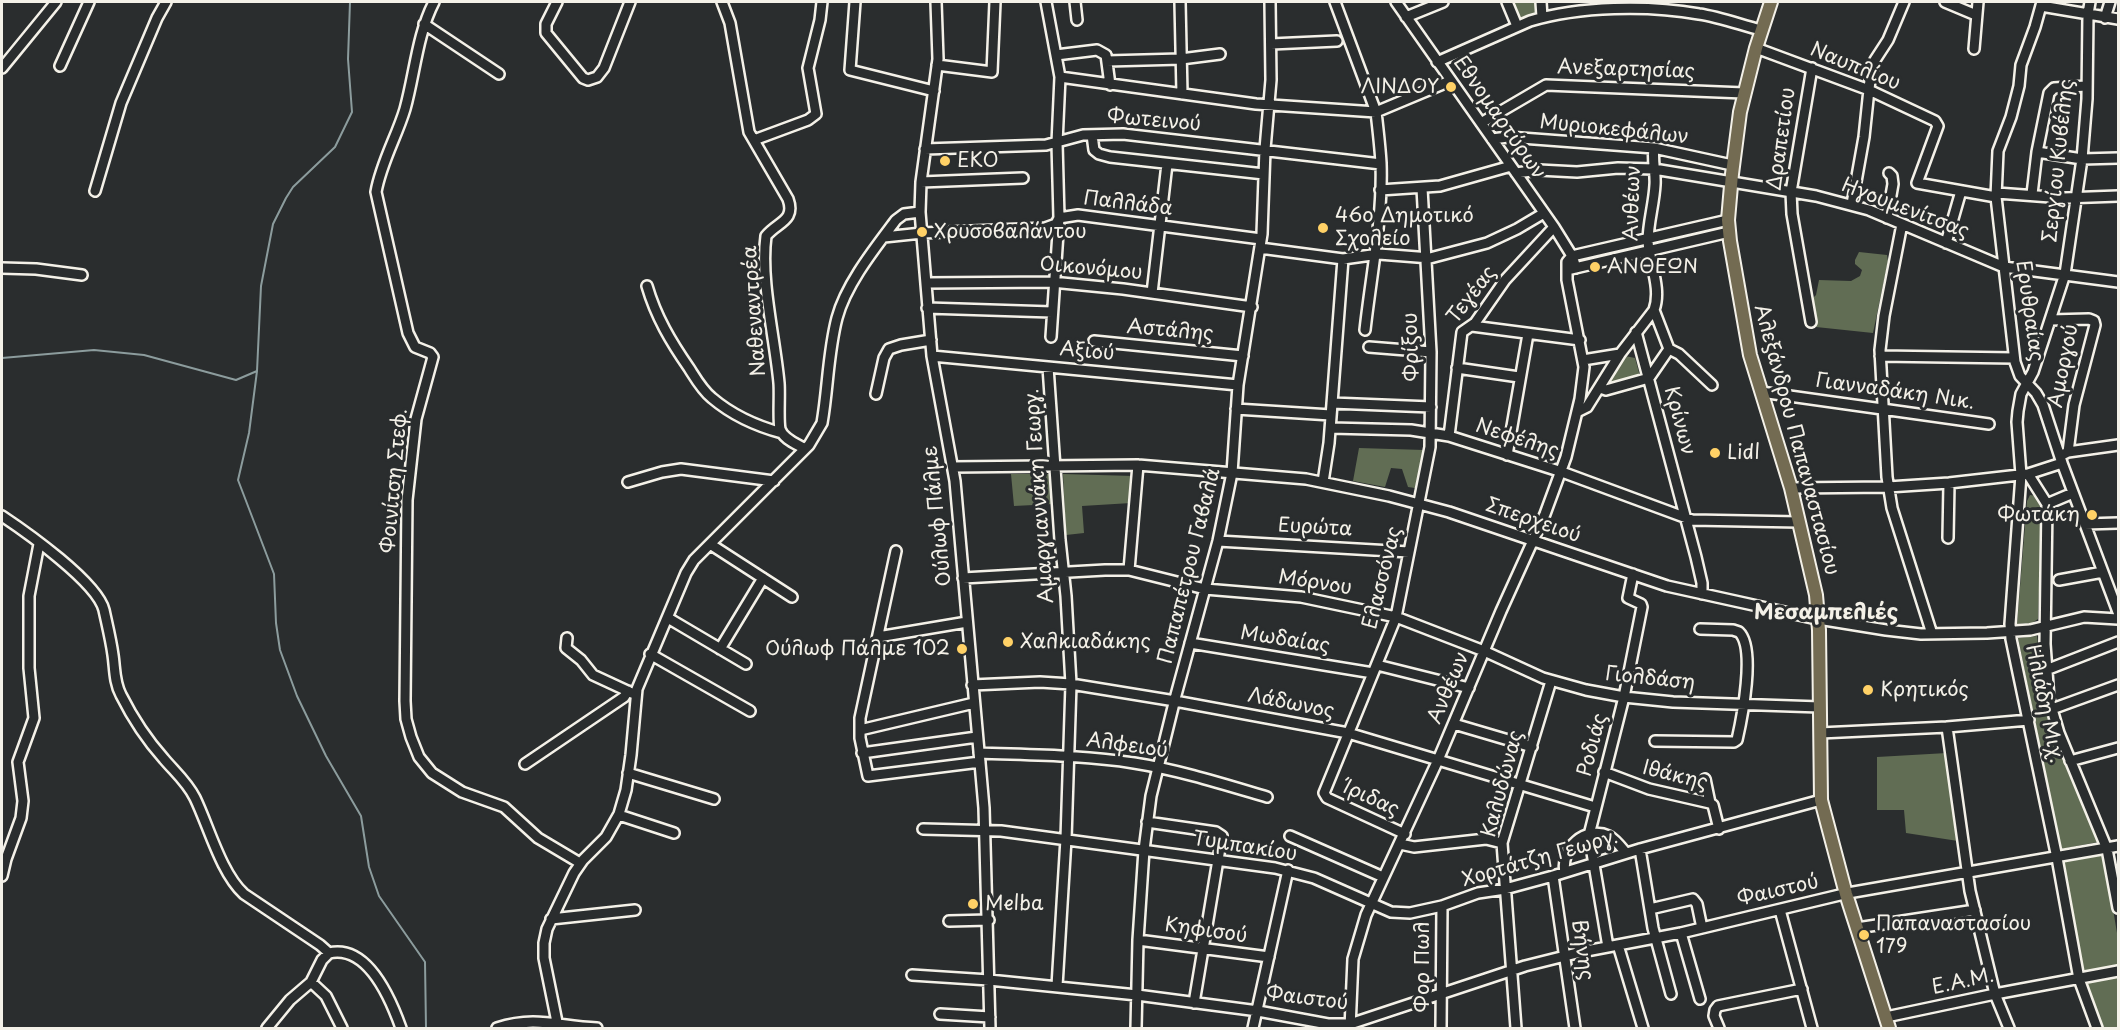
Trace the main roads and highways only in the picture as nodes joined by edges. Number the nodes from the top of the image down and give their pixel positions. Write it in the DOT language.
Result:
graph roads {
  1 [pos="1771,2"];
  2 [pos="1887,1023"];
  1 -- 2 [label="main road, Αλεξάνδρου Παπαναστασίου"];
}
